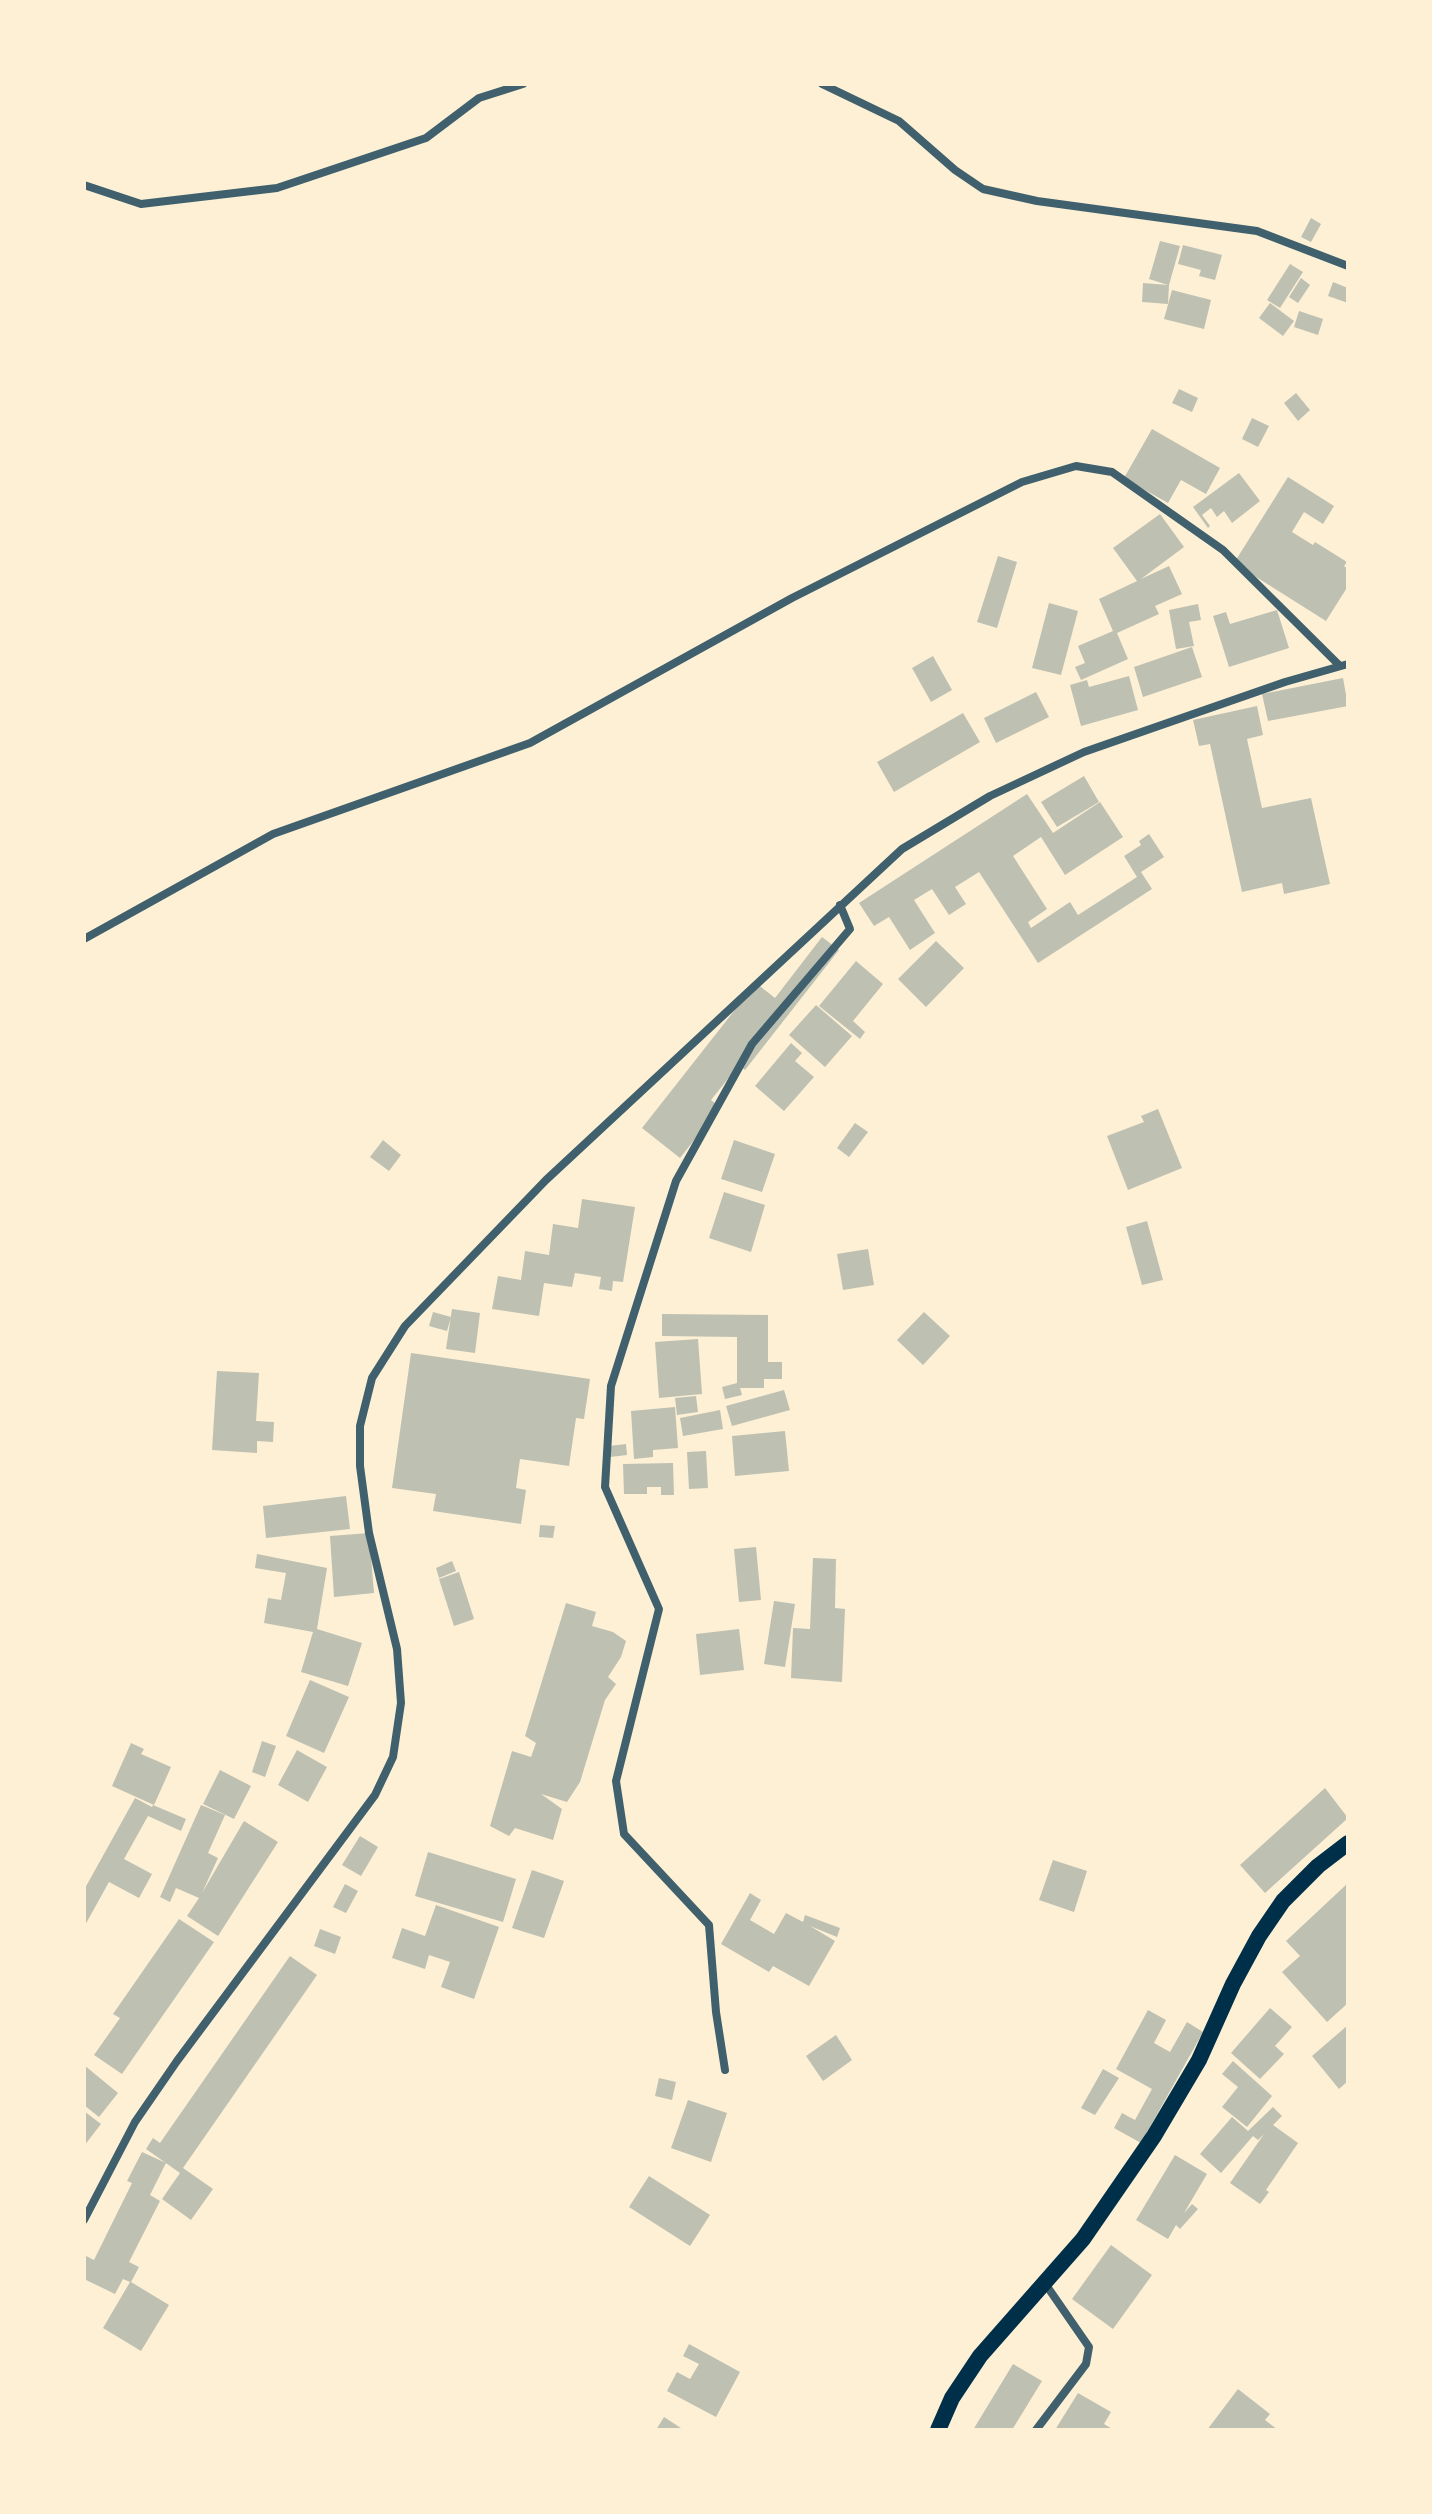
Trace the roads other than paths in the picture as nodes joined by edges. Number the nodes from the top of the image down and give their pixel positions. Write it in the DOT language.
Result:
graph roads {
  1 [pos="523,84"];
  2 [pos="822,84"];
  3 [pos="84,185"];
  4 [pos="1348,266"];
  5 [pos="1344,665"];
  6 [pos="840,905"];
  7 [pos="84,939"];
  8 [pos="1348,1843"];
  9 [pos="725,2070"];
  10 [pos="84,2220"];
  11 [pos="1044,2282"];
  12 [pos="938,2430"];
  13 [pos="1036,2430"];
  1 -- 3 [label="street"];
  2 -- 4 [label="street"];
  5 -- 6 [label="street"];
  5 -- 7 [label="street"];
  6 -- 9 [label="street"];
  6 -- 10 [label="street"];
  8 -- 11 [label="main road"];
  11 -- 12 [label="main road"];
  11 -- 13 [label="street"];
}
